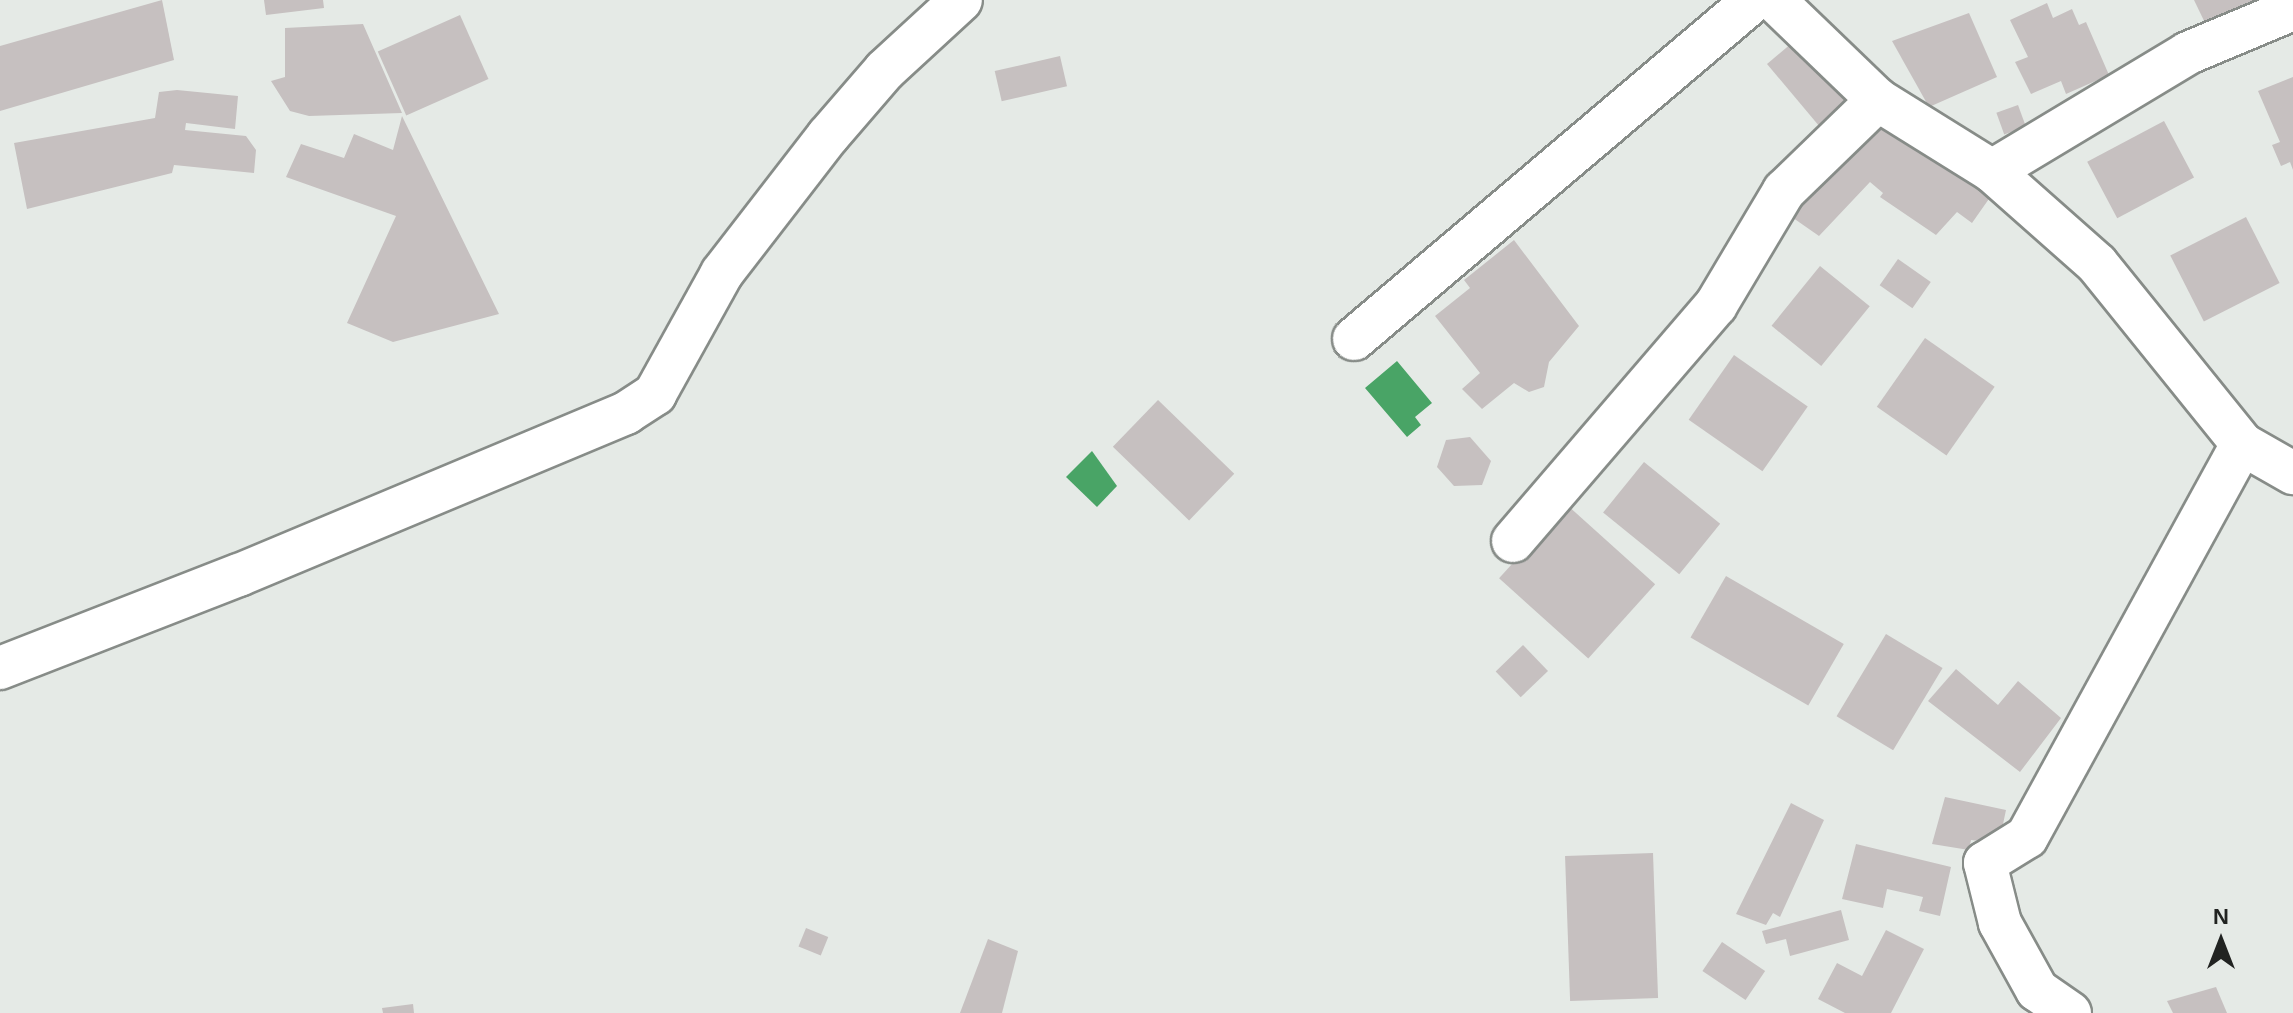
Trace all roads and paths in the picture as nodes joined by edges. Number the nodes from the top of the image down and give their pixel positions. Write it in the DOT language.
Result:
graph roads {
  1 [pos="961,0"];
  2 [pos="1754,0"];
  3 [pos="1774,0"];
  4 [pos="2293,9"];
  5 [pos="1878,100"];
  6 [pos="1992,171"];
  7 [pos="1354,339"];
  8 [pos="2242,444"];
  9 [pos="2293,473"];
  10 [pos="1513,541"];
  11 [pos="0,668"];
  12 [pos="2070,1013"];
  1 -- 11 [label="street"];
  2 -- 7 [label="street"];
  3 -- 5 [label="street"];
  4 -- 6 [label="street"];
  5 -- 6 [label="street"];
  5 -- 10 [label="street"];
  6 -- 8 [label="street"];
  8 -- 9 [label="street"];
  8 -- 12 [label="street"];
}
